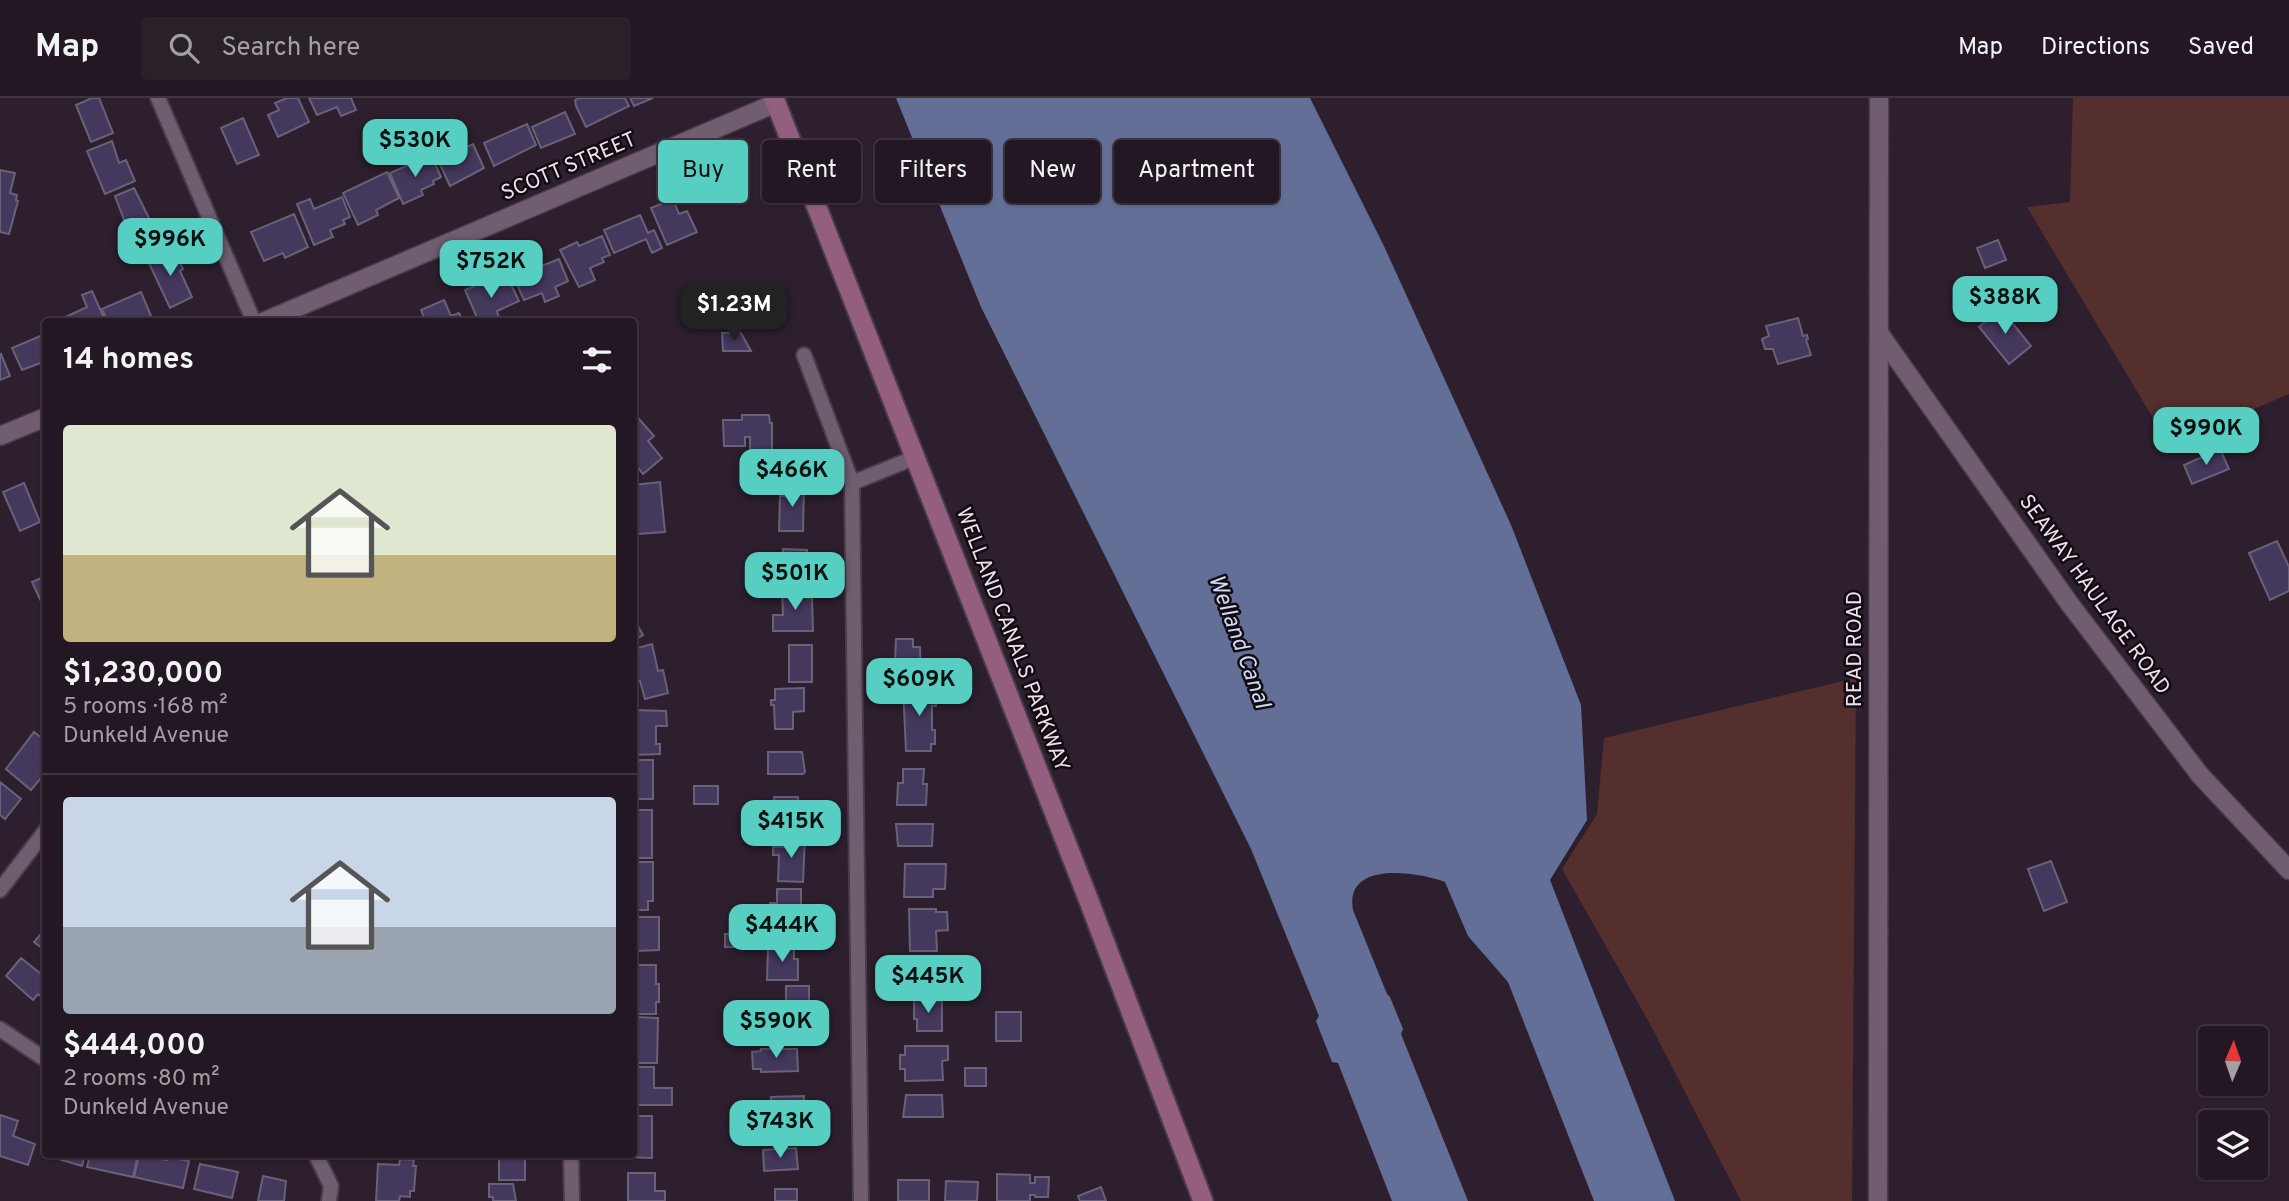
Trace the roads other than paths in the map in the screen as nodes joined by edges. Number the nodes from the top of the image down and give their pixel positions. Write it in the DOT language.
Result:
graph roads {
  1 [pos="158,98"];
  2 [pos="1880,98"];
  3 [pos="775,101"];
  4 [pos="252,318"];
  5 [pos="272,318"];
  6 [pos="1879,333"];
  7 [pos="804,355"];
  8 [pos="42,422"];
  9 [pos="0,436"];
  10 [pos="916,457"];
  11 [pos="852,483"];
  12 [pos="42,835"];
  13 [pos="2289,870"];
  14 [pos="3,881"];
  15 [pos="0,1029"];
  16 [pos="42,1057"];
  17 [pos="317,1158"];
  18 [pos="570,1158"];
  19 [pos="329,1201"];
  20 [pos="572,1201"];
  21 [pos="861,1201"];
  22 [pos="1203,1201"];
  23 [pos="1878,1201"];
  1 -- 4 [label="street"];
  2 -- 6 [label="street, READ ROAD"];
  3 -- 5 [label="street, SCOTT STREET"];
  3 -- 10 [label="main road, WELLAND CANALS PARKWAY"];
  6 -- 13 [label="street, SEAWAY HAULAGE ROAD"];
  6 -- 23 [label="street, READ ROAD"];
  7 -- 11 [label="street"];
  8 -- 9 [label="street"];
  10 -- 11 [label="street"];
  10 -- 22 [label="main road, WELLAND CANALS PARKWAY"];
  11 -- 21 [label="street"];
  12 -- 14 [label="street"];
  15 -- 16 [label="street"];
  17 -- 19 [label="street"];
  18 -- 20 [label="street"];
}
